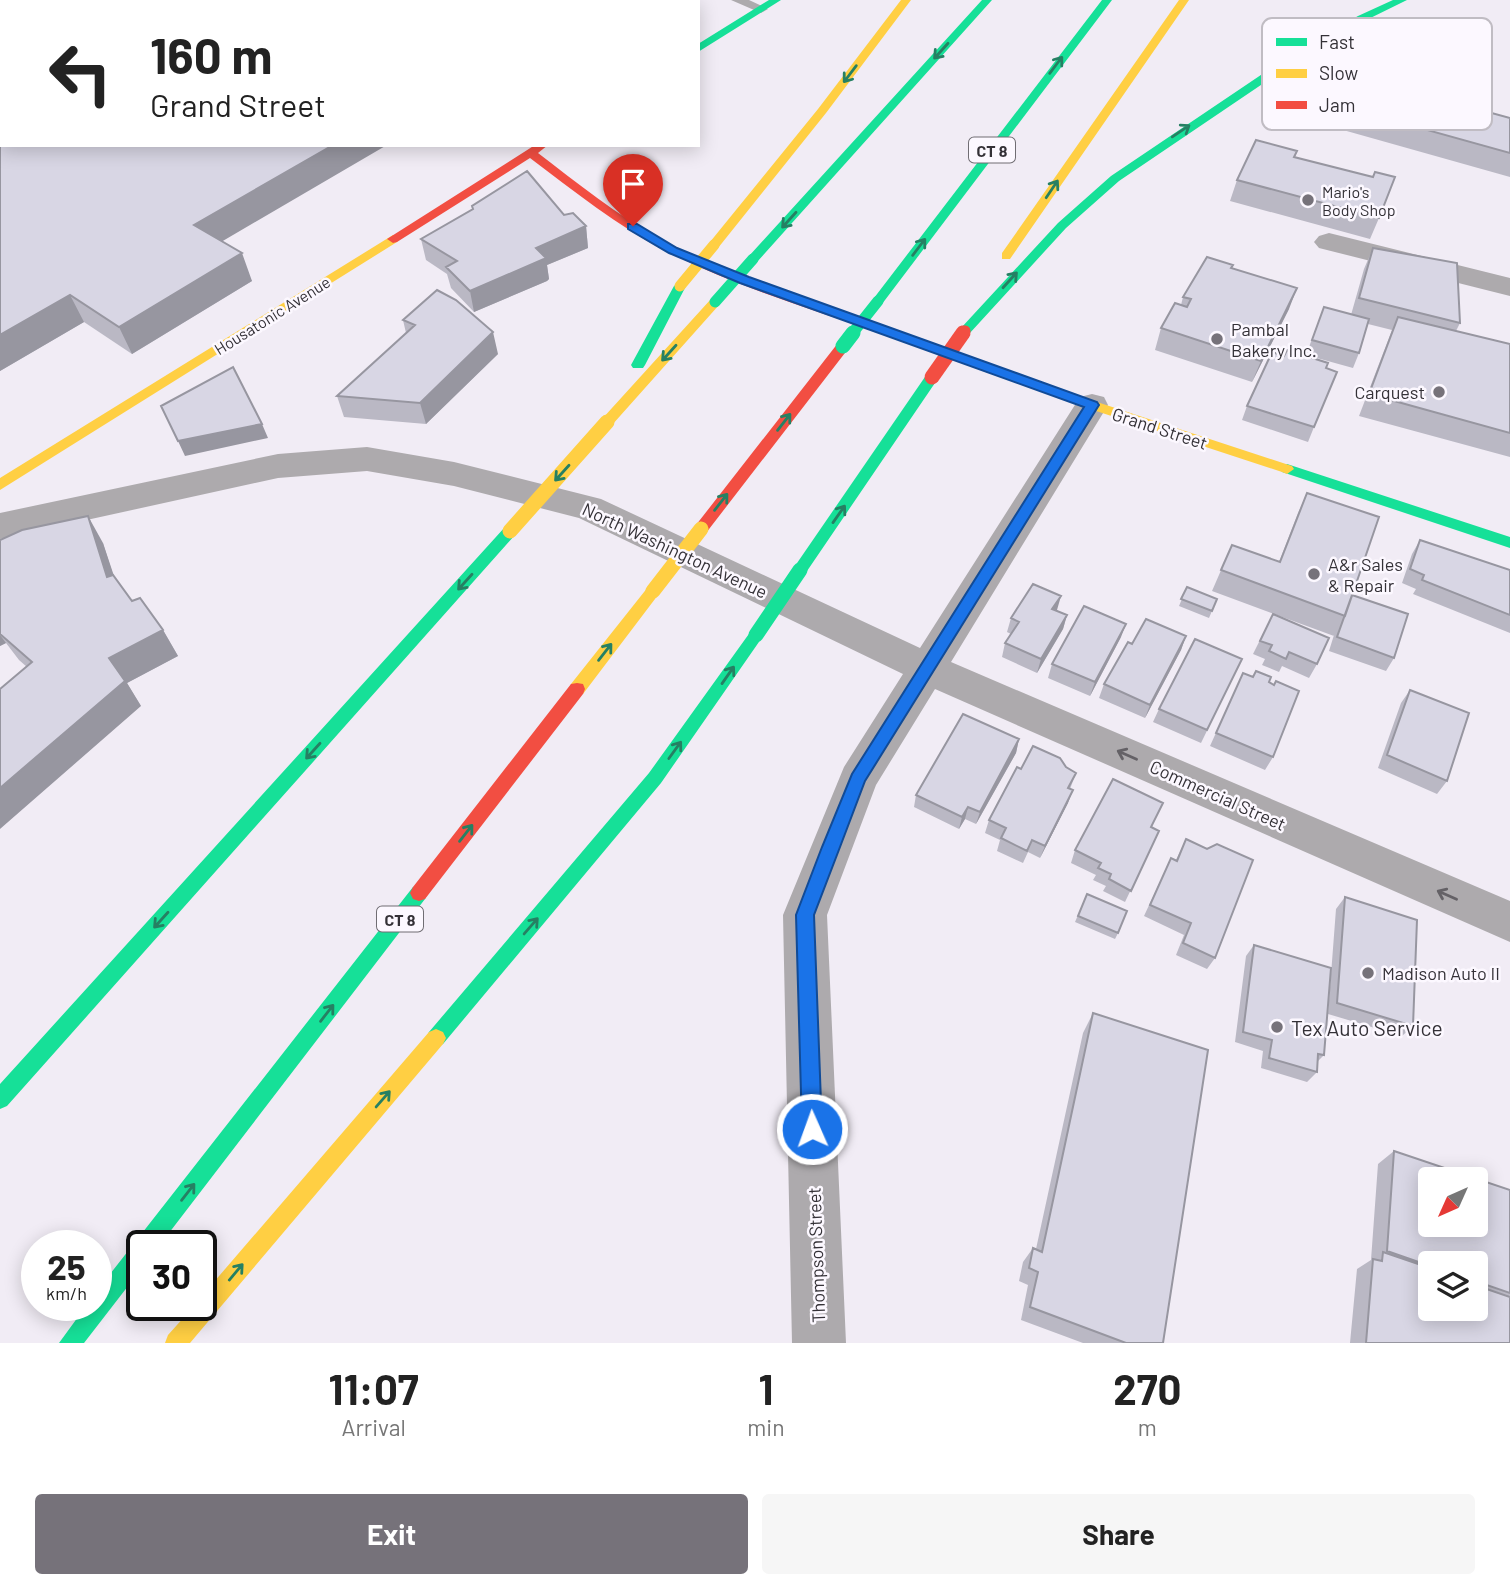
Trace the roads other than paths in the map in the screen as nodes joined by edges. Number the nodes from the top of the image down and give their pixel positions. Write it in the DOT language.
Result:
graph roads {
  1 [pos="737,0"];
  2 [pos="776,0"];
  3 [pos="906,0"];
  4 [pos="987,0"];
  5 [pos="1107,0"];
  6 [pos="1184,0"];
  7 [pos="1402,0"];
  8 [pos="761,9"];
  9 [pos="1359,18"];
  10 [pos="700,48"];
  11 [pos="1262,79"];
  12 [pos="531,148"];
  13 [pos="1329,242"];
  14 [pos="1510,287"];
  15 [pos="965,331"];
  16 [pos="1092,405"];
  17 [pos="607,422"];
  18 [pos="0,485"];
  19 [pos="0,526"];
  20 [pos="1510,543"];
  21 [pos="926,668"];
  22 [pos="1510,922"];
  23 [pos="0,1099"];
  24 [pos="158,1230"];
  25 [pos="126,1271"];
  26 [pos="70,1343"];
  27 [pos="176,1343"];
  28 [pos="819,1343"];
  1 -- 8 [label="lane"];
  2 -- 8 [label="main road"];
  3 -- 17 [label="main road, one-way, bridge"];
  4 -- 17 [label="main road, one-way, bridge"];
  24 -- 5 [label="main road, CT 8, one-way, bridge"];
  15 -- 6 [label="main road, one-way"];
  9 -- 7 [label="main road, one-way"];
  8 -- 10 [label="main road"];
  15 -- 11 [label="main road, one-way"];
  12 -- 16 [label="main road, Grand Street"];
  12 -- 18 [label="main road, Housatonic Avenue"];
  13 -- 14 [label="street"];
  27 -- 15 [label="main road, one-way, bridge"];
  16 -- 20 [label="main road, Grand Street"];
  16 -- 21 [label="street, Thompson Street"];
  17 -- 23 [label="main road, one-way, bridge"];
  19 -- 21 [label="street, North Washington Avenue"];
  22 -- 21 [label="street, Commercial Street, one-way"];
  21 -- 28 [label="street, Thompson Street"];
  25 -- 26 [label="main road"];
}
